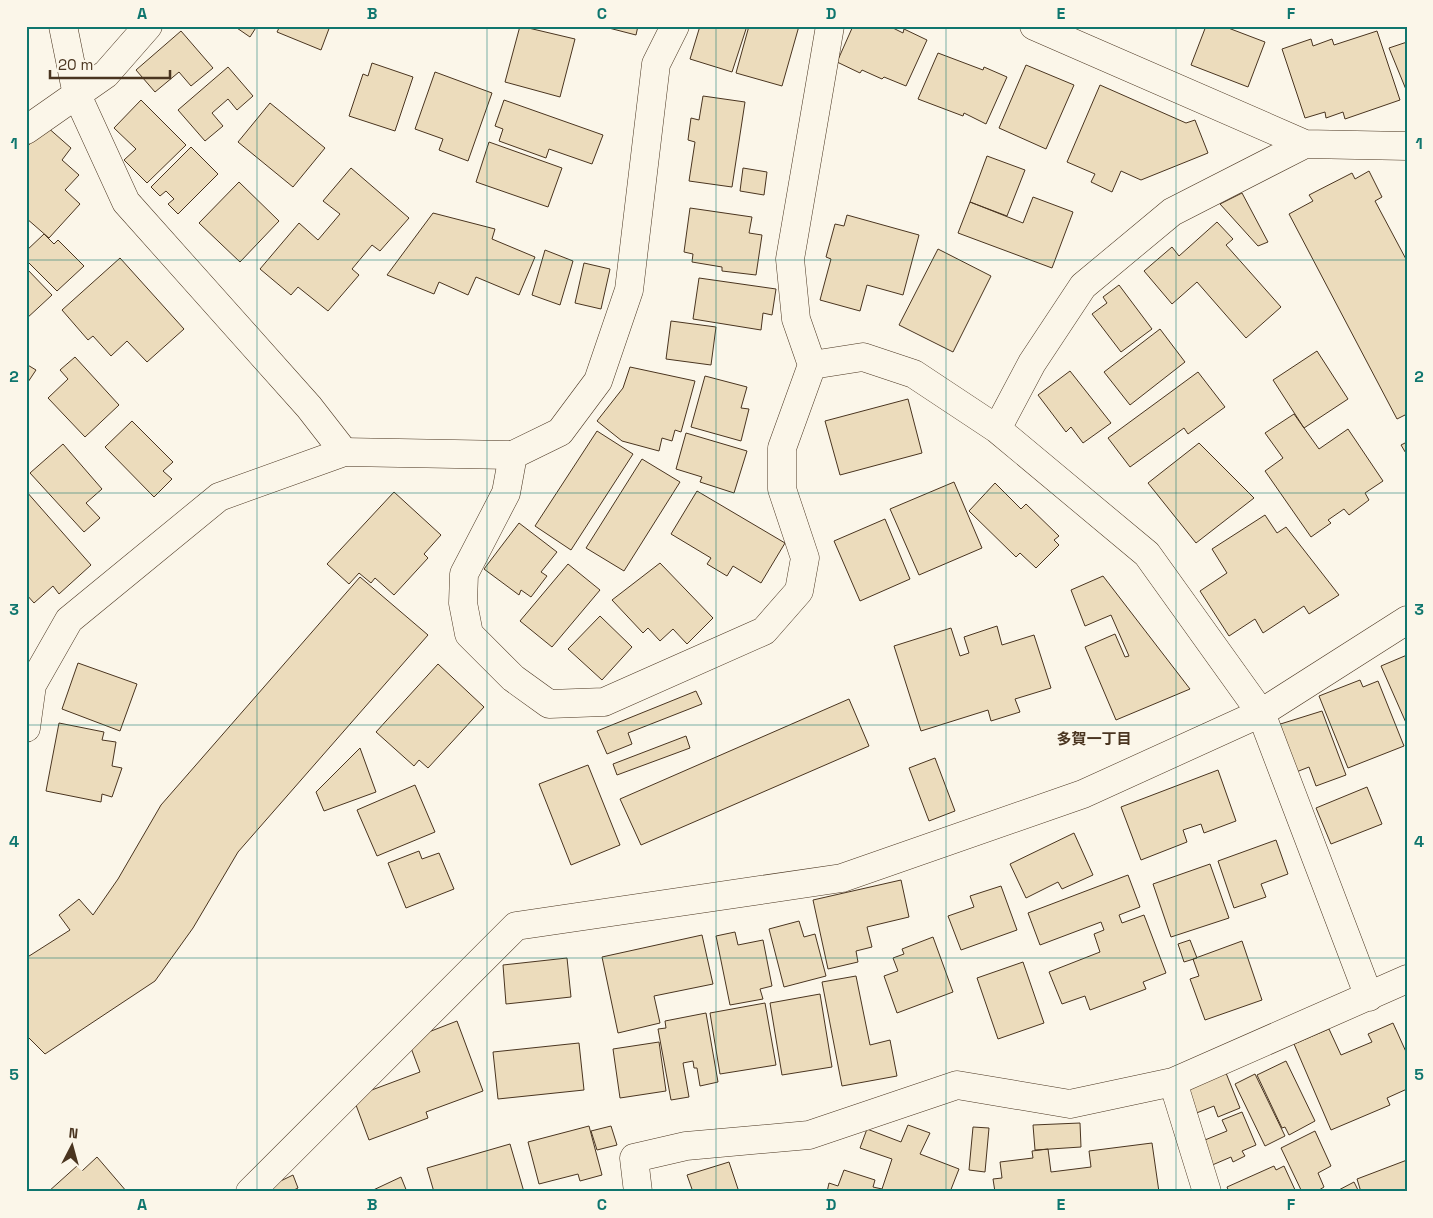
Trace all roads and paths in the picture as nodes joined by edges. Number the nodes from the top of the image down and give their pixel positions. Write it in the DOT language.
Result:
graph roads {
  1 [pos="63,26"];
  2 [pos="148,26"];
  3 [pos="675,26"];
  4 [pos="830,26"];
  5 [pos="1034,26"];
  6 [pos="77,95"];
  7 [pos="26,130"];
  8 [pos="1305,144"];
  9 [pos="1407,146"];
  10 [pos="812,365"];
  11 [pos="997,429"];
  12 [pos="344,452"];
  13 [pos="513,455"];
  14 [pos="1407,620"];
  15 [pos="1261,713"];
  16 [pos="26,728"];
  17 [pos="1405,985"];
  18 [pos="1369,997"];
  19 [pos="1173,1082"];
  20 [pos="250,1192"];
  21 [pos="638,1192"];
  22 [pos="1207,1192"];
  1 -- 6 [label="street"];
  2 -- 6 [label="street"];
  3 -- 13 [label="street"];
  4 -- 10 [label="street"];
  5 -- 8 [label="street"];
  6 -- 7 [label="street"];
  6 -- 12 [label="street"];
  8 -- 9 [label="street"];
  8 -- 11 [label="street"];
  10 -- 11 [label="street"];
  10 -- 13 [label="street"];
  11 -- 15 [label="street"];
  12 -- 13 [label="street"];
  12 -- 16 [label="street"];
  14 -- 15 [label="street"];
  15 -- 18 [label="street"];
  15 -- 20 [label="street"];
  17 -- 18 [label="street"];
  18 -- 19 [label="street"];
  19 -- 21 [label="street"];
  19 -- 22 [label="street"];
}
